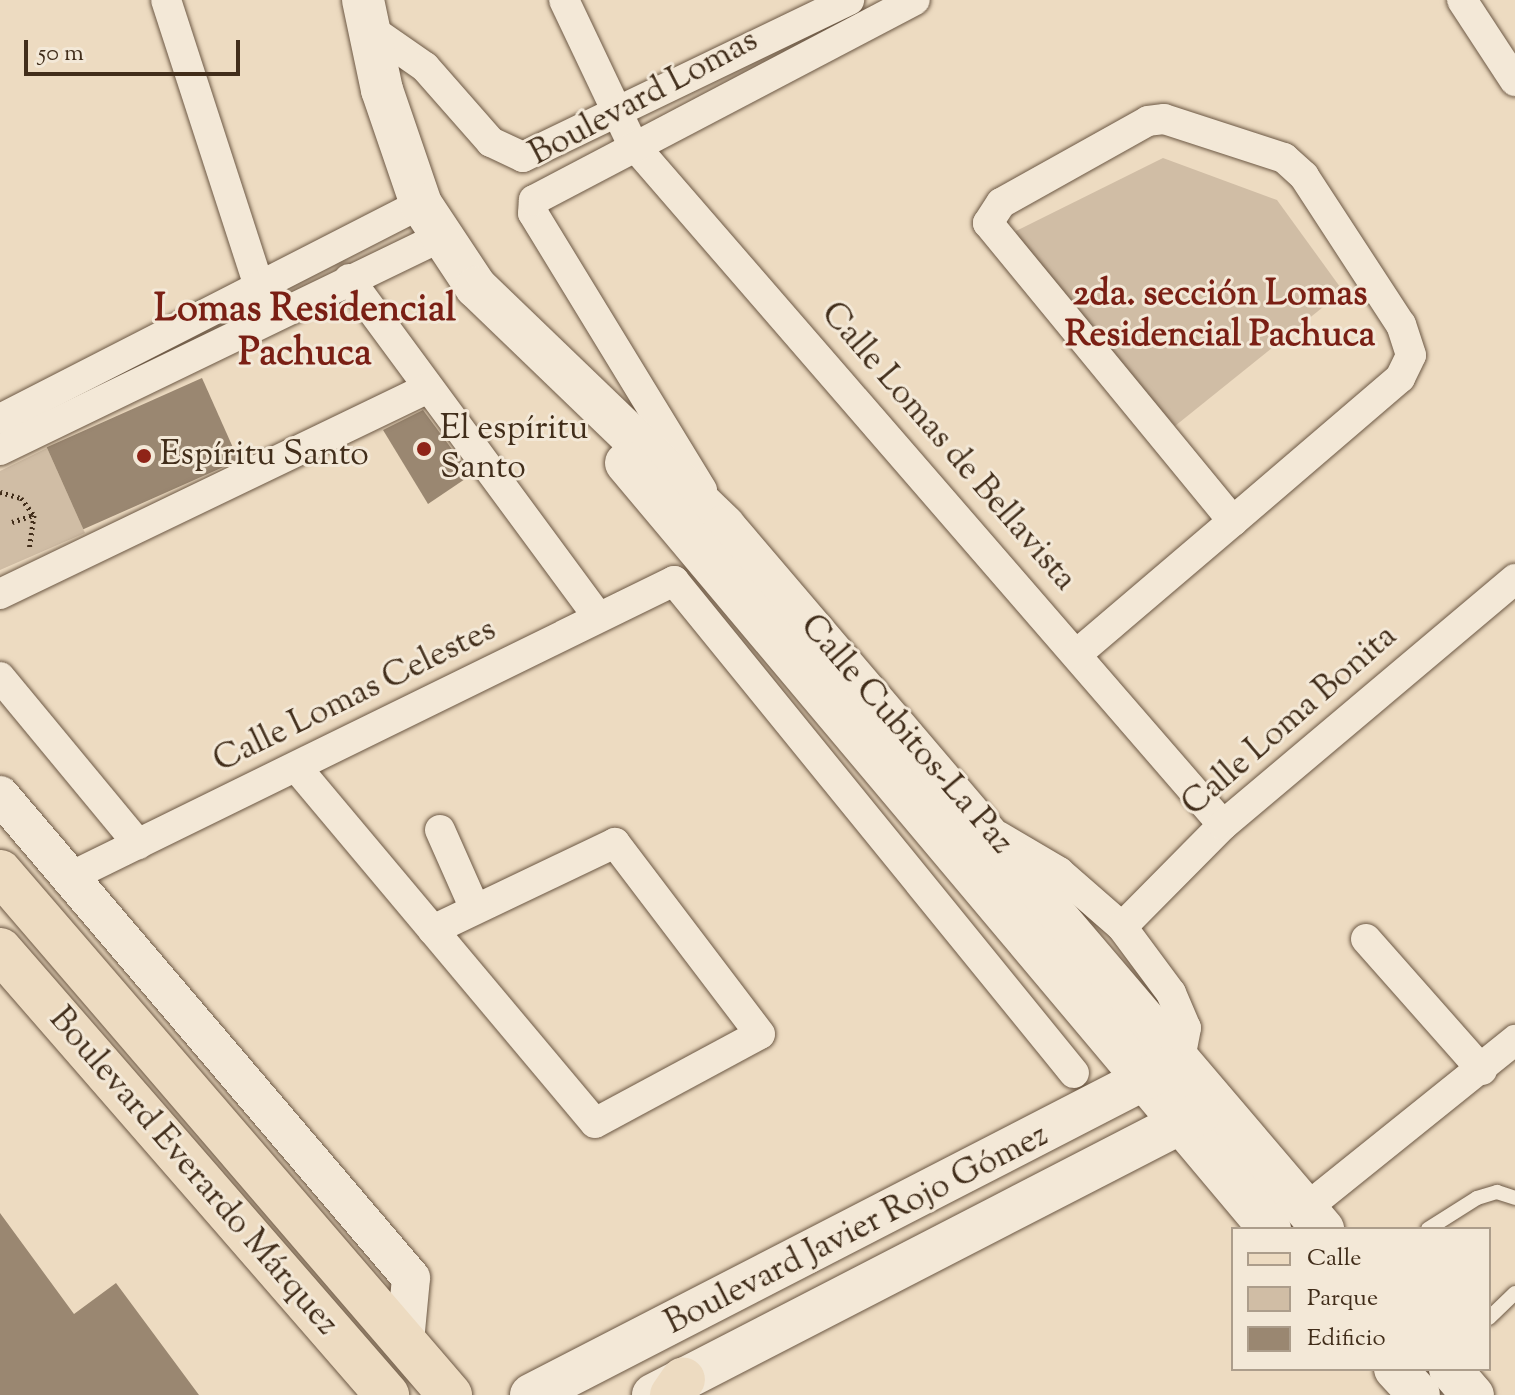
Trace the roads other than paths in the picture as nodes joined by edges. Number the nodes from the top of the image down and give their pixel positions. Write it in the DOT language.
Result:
graph roads {
  1 [pos="166,0"];
  2 [pos="564,0"];
  3 [pos="849,0"];
  4 [pos="915,0"];
  5 [pos="1462,0"];
  6 [pos="366,14"];
  7 [pos="1515,81"];
  8 [pos="625,130"];
  9 [pos="432,220"];
  10 [pos="349,279"];
  11 [pos="265,304"];
  12 [pos="574,386"];
  13 [pos="426,389"];
  14 [pos="0,419"];
  15 [pos="0,450"];
  16 [pos="1233,521"];
  17 [pos="724,526"];
  18 [pos="1515,579"];
  19 [pos="0,594"];
  20 [pos="598,617"];
  21 [pos="1078,653"];
  22 [pos="0,677"];
  23 [pos="297,768"];
  24 [pos="0,795"];
  25 [pos="1223,825"];
  26 [pos="440,830"];
  27 [pos="993,833"];
  28 [pos="138,844"];
  29 [pos="0,872"];
  30 [pos="68,878"];
  31 [pos="475,909"];
  32 [pos="1122,927"];
  33 [pos="433,930"];
  34 [pos="1366,939"];
  35 [pos="4,963"];
  36 [pos="1515,1040"];
  37 [pos="1180,1059"];
  38 [pos="1482,1070"];
  39 [pos="1074,1073"];
  40 [pos="1144,1082"];
  41 [pos="1219,1103"];
  42 [pos="1178,1126"];
  43 [pos="1515,1198"];
  44 [pos="1299,1222"];
  45 [pos="1431,1227"];
  46 [pos="1515,1293"];
  47 [pos="1491,1316"];
  48 [pos="405,1342"];
  49 [pos="1397,1371"];
  50 [pos="1452,1371"];
  51 [pos="669,1390"];
  52 [pos="387,1395"];
  53 [pos="450,1395"];
  54 [pos="531,1395"];
  55 [pos="1419,1395"];
  56 [pos="1473,1395"];
  1 -- 11 [label="street"];
  2 -- 8 [label="street, Calle Lomas de Bellavista"];
  3 -- 8 [label="street, Boulevard Lomas"];
  4 -- 8 [label="street, Boulevard Lomas"];
  5 -- 7 [label="street"];
  6 -- 8 [label="street, Boulevard Lomas"];
  6 -- 9 [label="main road, Calle Cubitos-La Paz"];
  8 -- 17 [label="street, Boulevard Lomas"];
  8 -- 21 [label="street, Calle Lomas de Bellavista"];
  9 -- 10 [label="street"];
  9 -- 11 [label="street"];
  9 -- 12 [label="main road, Calle Cubitos-La Paz"];
  10 -- 11 [label="street"];
  10 -- 13 [label="street"];
  11 -- 14 [label="street"];
  11 -- 15 [label="street"];
  12 -- 17 [label="main road, Calle Cubitos-La Paz"];
  12 -- 40 [label="main road, Calle Cubitos-La Paz"];
  13 -- 19 [label="street"];
  13 -- 20 [label="street"];
  16 -- 16 [label="street"];
  16 -- 21 [label="street"];
  17 -- 27 [label="main road, Calle Cubitos-La Paz"];
  18 -- 25 [label="street, Calle Loma Bonita"];
  20 -- 23 [label="street, Calle Lomas Celestes"];
  20 -- 39 [label="street, Calle Lomas Celestes"];
  21 -- 25 [label="street, Calle Lomas de Bellavista"];
  22 -- 28 [label="street"];
  23 -- 28 [label="street, Calle Lomas Celestes"];
  23 -- 33 [label="street"];
  24 -- 30 [label="street"];
  25 -- 32 [label="street, Calle Loma Bonita"];
  26 -- 31 [label="street"];
  27 -- 32 [label="street"];
  27 -- 37 [label="main road, Calle Cubitos-La Paz"];
  28 -- 30 [label="street, Calle Lomas Celestes"];
  29 -- 48 [label="main road"];
  30 -- 48 [label="street"];
  31 -- 33 [label="street"];
  31 -- 33 [label="street"];
  32 -- 37 [label="street"];
  34 -- 38 [label="street"];
  35 -- 52 [label="main road, Boulevard Everardo Márquez"];
  36 -- 38 [label="street"];
  37 -- 40 [label="main road, Boulevard Javier Rojo Gómez"];
  37 -- 41 [label="main road, Calle Cubitos-La Paz"];
  38 -- 44 [label="street"];
  40 -- 42 [label="main road, Calle Cubitos-La Paz"];
  40 -- 54 [label="main road, Boulevard Javier Rojo Gómez"];
  41 -- 42 [label="main road, Boulevard Javier Rojo Gómez"];
  41 -- 44 [label="main road, Calle Cubitos-La Paz"];
  42 -- 44 [label="main road, Calle Cubitos-La Paz"];
  42 -- 51 [label="main road, Boulevard Javier Rojo Gómez"];
  43 -- 45 [label="lane"];
  46 -- 47 [label="lane"];
  48 -- 53 [label="main road"];
  49 -- 55 [label="main road"];
  50 -- 56 [label="main road"];
}
